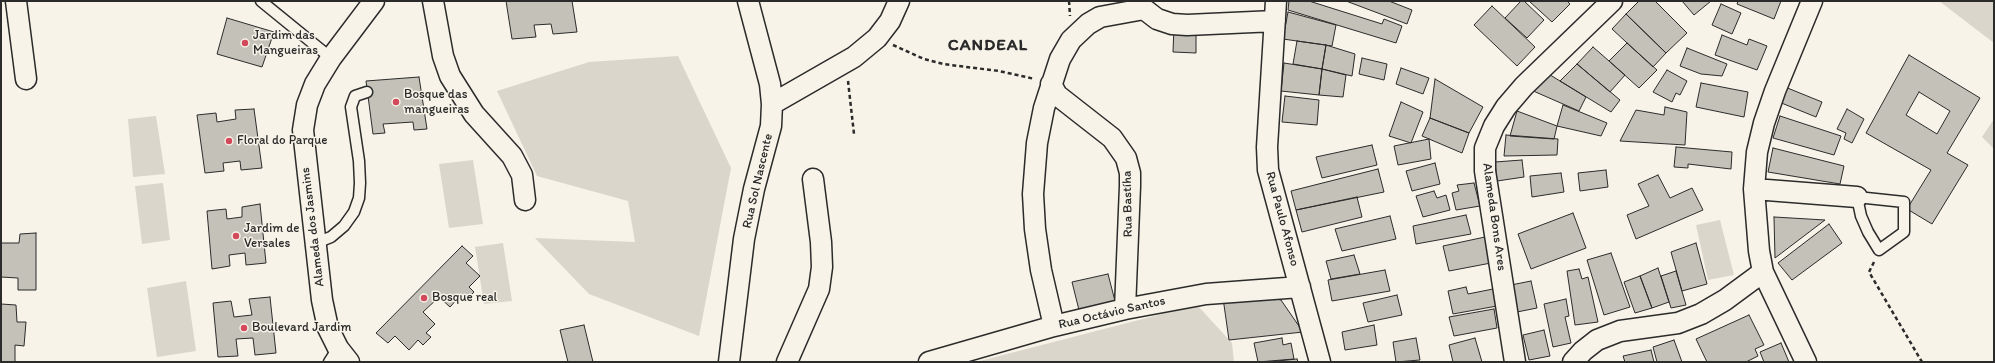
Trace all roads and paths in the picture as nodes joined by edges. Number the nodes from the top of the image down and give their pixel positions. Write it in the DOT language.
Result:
graph roads {
  1 [pos="16,1"];
  2 [pos="261,1"];
  3 [pos="433,1"];
  4 [pos="748,1"];
  5 [pos="899,1"];
  6 [pos="1276,1"];
  7 [pos="1612,1"];
  8 [pos="1812,1"];
  9 [pos="375,4"];
  10 [pos="1141,5"];
  11 [pos="1275,21"];
  12 [pos="877,38"];
  13 [pos="331,58"];
  14 [pos="846,61"];
  15 [pos="26,79"];
  16 [pos="1051,84"];
  17 [pos="367,92"];
  18 [pos="772,104"];
  19 [pos="854,134"];
  20 [pos="813,179"];
  21 [pos="1754,189"];
  22 [pos="1856,197"];
  23 [pos="525,200"];
  24 [pos="316,243"];
  25 [pos="1879,250"];
  26 [pos="1763,272"];
  27 [pos="1300,287"];
  28 [pos="1125,309"];
  29 [pos="1054,326"];
  30 [pos="339,357"];
  31 [pos="729,362"];
  32 [pos="787,362"];
  33 [pos="929,362"];
  34 [pos="1320,362"];
  35 [pos="1515,362"];
  36 [pos="1573,362"];
  37 [pos="1806,362"];
  38 [pos="1922,362"];
  1 -- 15 [label="street"];
  2 -- 13 [label="lane"];
  3 -- 23 [label="street"];
  4 -- 18 [label="street, Rua Sol Nascente"];
  5 -- 12 [label="street"];
  6 -- 11 [label="street, Rua Paulo Afonso"];
  7 -- 35 [label="street, Alameda Bons Ares"];
  8 -- 21 [label="street"];
  9 -- 13 [label="street, Alameda dos Jasmins"];
  10 -- 11 [label="street"];
  10 -- 16 [label="street"];
  11 -- 27 [label="street, Rua Paulo Afonso"];
  12 -- 14 [label="street"];
  12 -- 16 [label="path"];
  13 -- 24 [label="street, Alameda dos Jasmins"];
  14 -- 18 [label="street"];
  14 -- 19 [label="path"];
  16 -- 28 [label="street, Rua Bastíha"];
  16 -- 29 [label="street"];
  17 -- 24 [label="lane"];
  18 -- 31 [label="street, Rua Sol Nascente"];
  20 -- 32 [label="street"];
  21 -- 22 [label="street"];
  21 -- 26 [label="street"];
  22 -- 25 [label="lane"];
  22 -- 25 [label="lane"];
  24 -- 30 [label="street, Alameda dos Jasmins"];
  25 -- 38 [label="path"];
  26 -- 36 [label="street"];
  26 -- 37 [label="street"];
  27 -- 28 [label="street, Rua Octávio Santos"];
  27 -- 34 [label="street, Rua Paulo Afonso"];
  28 -- 29 [label="street, Rua Octávio Santos"];
  29 -- 33 [label="street, Rua Octávio Santos"];
}
